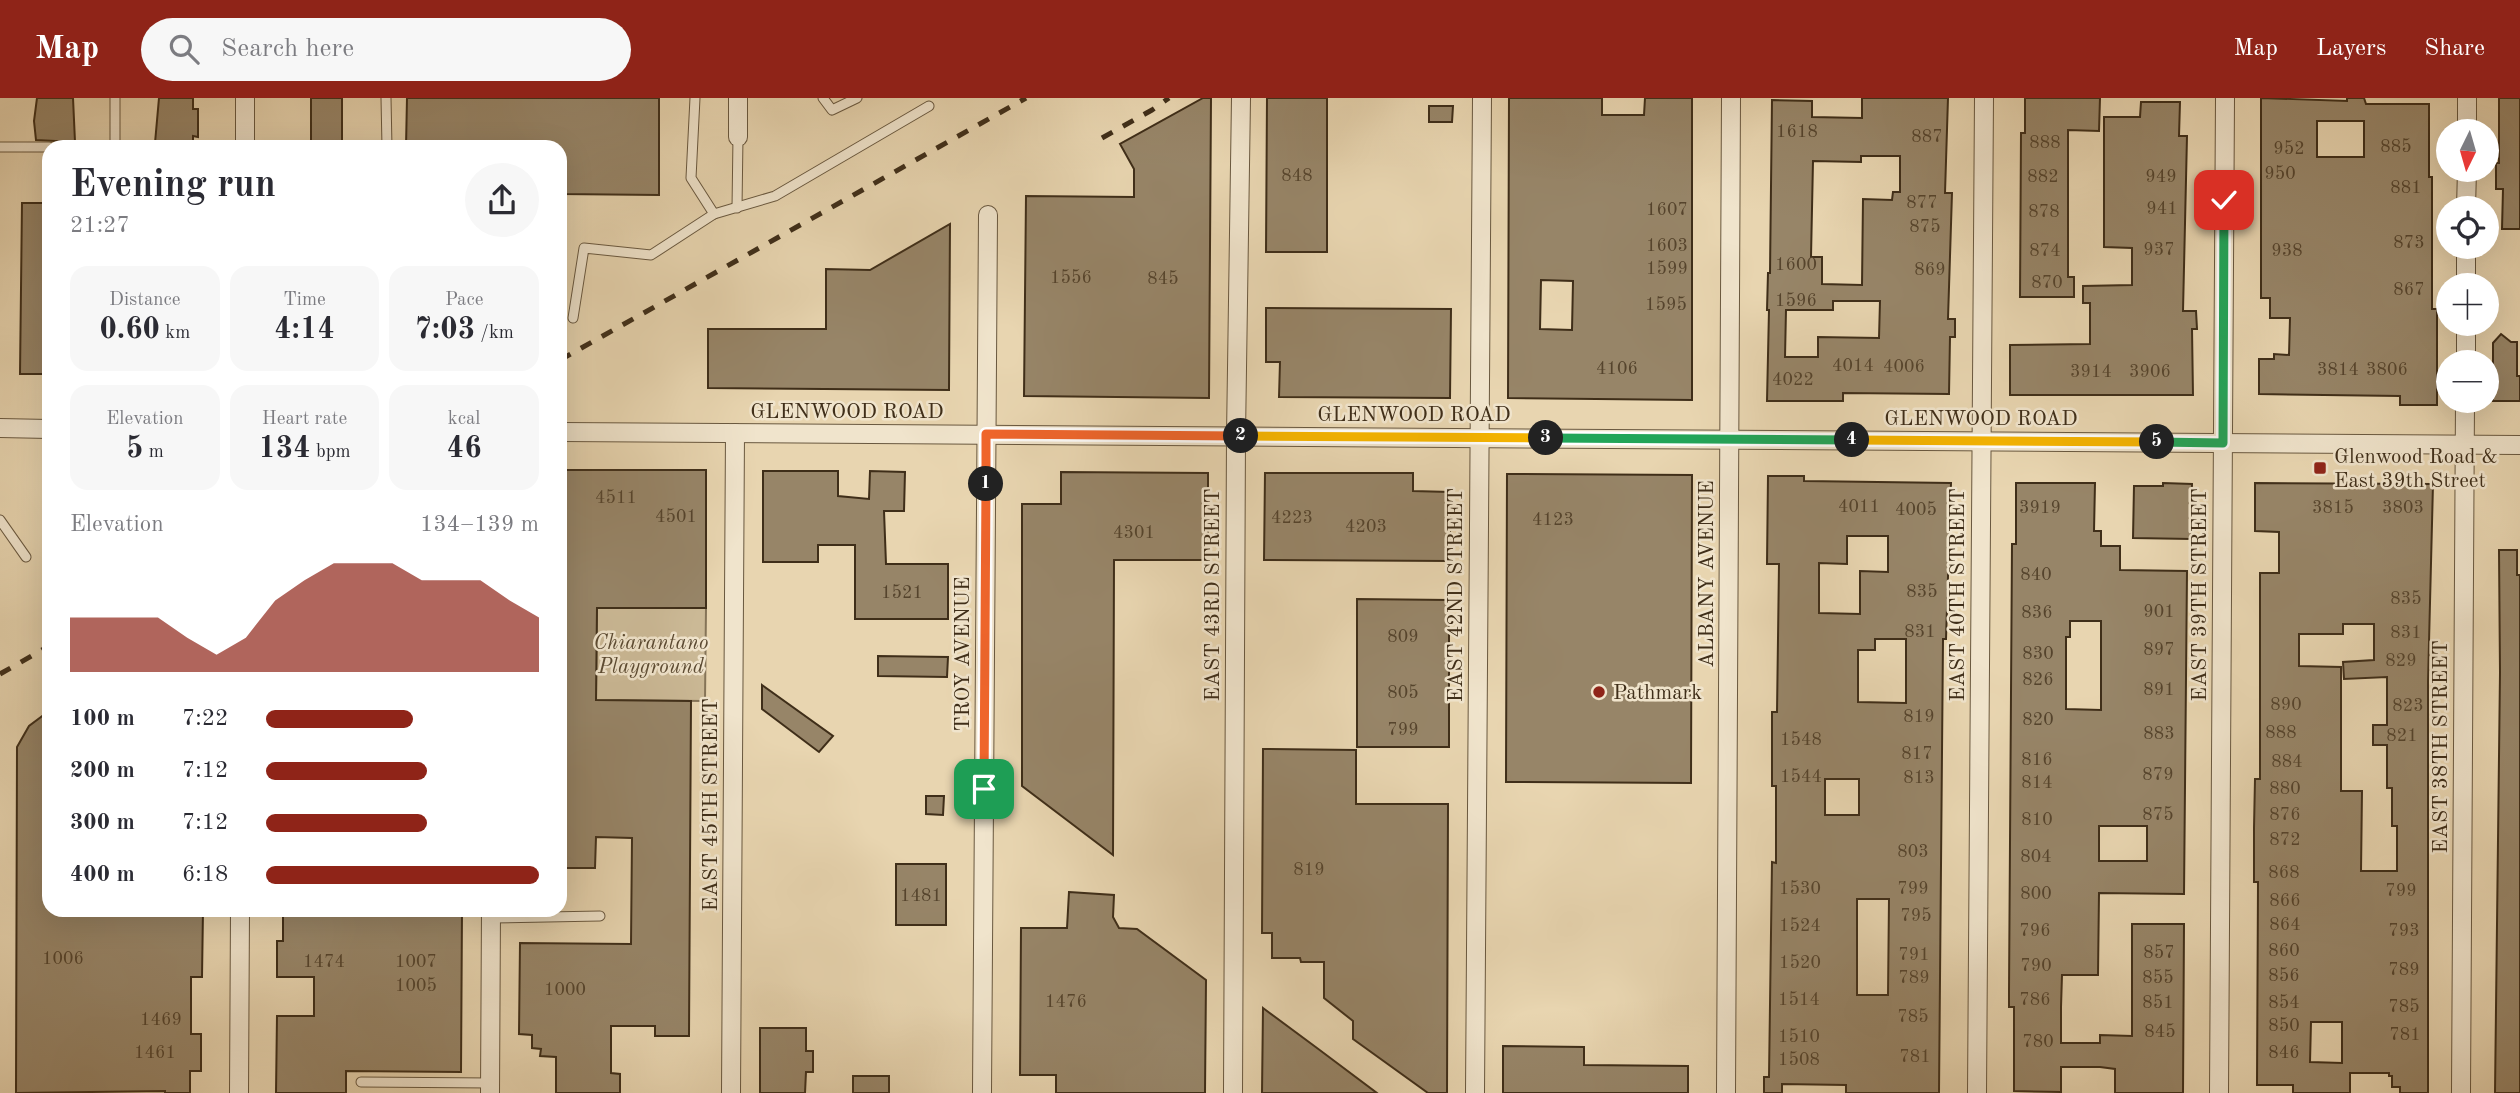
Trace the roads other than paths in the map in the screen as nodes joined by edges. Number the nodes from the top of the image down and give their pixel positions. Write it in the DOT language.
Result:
graph roads {
  1 [pos="115,98"];
  2 [pos="245,98"];
  3 [pos="386,98"];
  4 [pos="695,98"];
  5 [pos="738,98"];
  6 [pos="823,98"];
  7 [pos="857,98"];
  8 [pos="1241,98"];
  9 [pos="1482,98"];
  10 [pos="1731,98"];
  11 [pos="1984,98"];
  12 [pos="2225,98"];
  13 [pos="2467,98"];
  14 [pos="929,106"];
  15 [pos="2467,119"];
  16 [pos="738,137"];
  17 [pos="115,140"];
  18 [pos="245,140"];
  19 [pos="387,140"];
  20 [pos="0,147"];
  21 [pos="42,147"];
  22 [pos="737,208"];
  23 [pos="714,214"];
  24 [pos="988,215"];
  25 [pos="573,318"];
  26 [pos="2465,413"];
  27 [pos="0,428"];
  28 [pos="42,429"];
  29 [pos="567,432"];
  30 [pos="735,433"];
  31 [pos="986,434"];
  32 [pos="1236,436"];
  33 [pos="1478,437"];
  34 [pos="1730,439"];
  35 [pos="1981,441"];
  36 [pos="2223,443"];
  37 [pos="2465,445"];
  38 [pos="2520,445"];
  39 [pos="0,520"];
  40 [pos="26,557"];
  41 [pos="567,915"];
  42 [pos="600,916"];
  43 [pos="240,917"];
  44 [pos="491,917"];
  45 [pos="361,1082"];
  46 [pos="490,1088"];
  47 [pos="239,1093"];
  48 [pos="731,1093"];
  49 [pos="982,1093"];
  50 [pos="1233,1093"];
  51 [pos="1475,1093"];
  52 [pos="1726,1093"];
  53 [pos="1977,1093"];
  54 [pos="2219,1093"];
  55 [pos="2461,1093"];
  1 -- 17 [label="lane"];
  2 -- 18 [label="street"];
  3 -- 19 [label="lane"];
  4 -- 23 [label="lane"];
  5 -- 16 [label="street"];
  6 -- 7 [label="lane"];
  8 -- 32 [label="street, EAST 43RD STREET"];
  9 -- 33 [label="street, EAST 42ND STREET"];
  10 -- 34 [label="street, ALBANY AVENUE"];
  11 -- 35 [label="street, EAST 40TH STREET"];
  12 -- 36 [label="street, EAST 39TH STREET"];
  13 -- 15 [label="street"];
  14 -- 22 [label="lane"];
  16 -- 22 [label="lane"];
  20 -- 21 [label="lane"];
  22 -- 23 [label="lane"];
  23 -- 25 [label="lane"];
  24 -- 31 [label="street, TROY AVENUE"];
  26 -- 37 [label="street, EAST 38TH STREET"];
  27 -- 28 [label="street"];
  29 -- 30 [label="street, GLENWOOD ROAD"];
  30 -- 31 [label="street, GLENWOOD ROAD"];
  30 -- 48 [label="street, EAST 45TH STREET"];
  31 -- 32 [label="street, GLENWOOD ROAD"];
  31 -- 49 [label="street, TROY AVENUE"];
  32 -- 33 [label="street, GLENWOOD ROAD"];
  32 -- 50 [label="street, EAST 43RD STREET"];
  33 -- 34 [label="street, GLENWOOD ROAD"];
  33 -- 51 [label="street, EAST 42ND STREET"];
  34 -- 35 [label="street, GLENWOOD ROAD"];
  34 -- 52 [label="street, ALBANY AVENUE"];
  35 -- 36 [label="street, GLENWOOD ROAD"];
  35 -- 53 [label="street, EAST 40TH STREET"];
  36 -- 37 [label="street, GLENWOOD ROAD"];
  36 -- 54 [label="street, EAST 39TH STREET"];
  37 -- 38 [label="street, GLENWOOD ROAD"];
  37 -- 55 [label="street, EAST 38TH STREET"];
  39 -- 40 [label="lane"];
  41 -- 42 [label="lane"];
  43 -- 47 [label="street"];
  44 -- 46 [label="street"];
  45 -- 46 [label="lane"];
}
